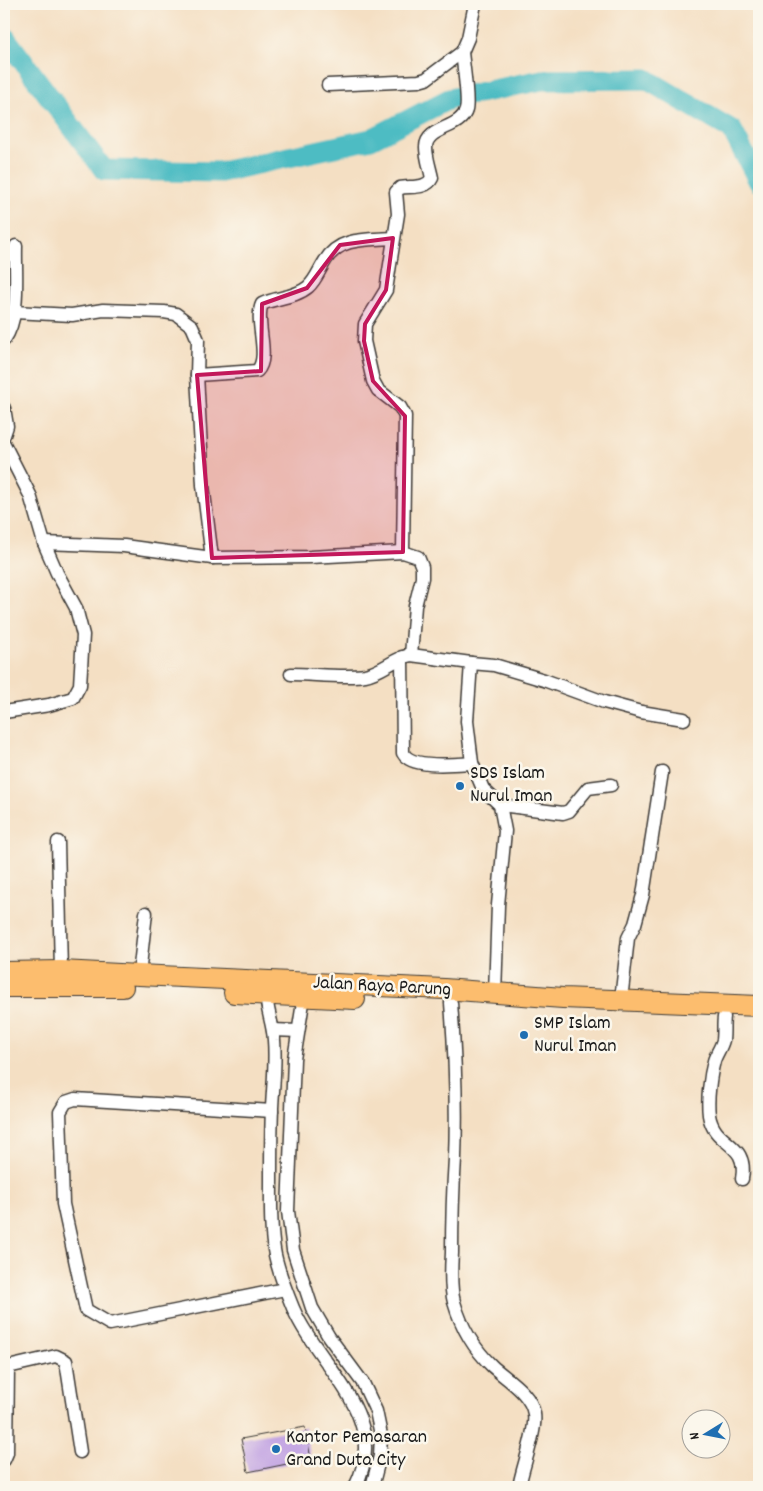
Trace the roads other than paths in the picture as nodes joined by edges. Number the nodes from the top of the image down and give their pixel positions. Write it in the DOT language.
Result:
graph roads {
  1 [pos="475,4"];
  2 [pos="462,57"];
  3 [pos="328,85"];
  4 [pos="394,238"];
  5 [pos="16,246"];
  6 [pos="14,312"];
  7 [pos="4,340"];
  8 [pos="197,376"];
  9 [pos="4,408"];
  10 [pos="4,436"];
  11 [pos="4,444"];
  12 [pos="44,543"];
  13 [pos="403,552"];
  14 [pos="212,558"];
  15 [pos="406,656"];
  16 [pos="471,663"];
  17 [pos="291,674"];
  18 [pos="4,712"];
  19 [pos="684,719"];
  20 [pos="472,763"];
  21 [pos="662,772"];
  22 [pos="610,785"];
  23 [pos="500,805"];
  24 [pos="58,842"];
  25 [pos="146,913"];
  26 [pos="61,971"];
  27 [pos="4,972"];
  28 [pos="139,975"];
  29 [pos="4,987"];
  30 [pos="266,988"];
  31 [pos="305,990"];
  32 [pos="495,994"];
  33 [pos="621,1000"];
  34 [pos="451,1002"];
  35 [pos="759,1006"];
  36 [pos="655,1007"];
  37 [pos="724,1017"];
  38 [pos="759,1018"];
  39 [pos="272,1030"];
  40 [pos="298,1031"];
  41 [pos="274,1058"];
  42 [pos="294,1059"];
  43 [pos="272,1111"];
  44 [pos="742,1178"];
  45 [pos="292,1250"];
  46 [pos="275,1254"];
  47 [pos="285,1289"];
  48 [pos="363,1383"];
  49 [pos="350,1394"];
  50 [pos="80,1452"];
  51 [pos="4,1460"];
  52 [pos="355,1487"];
  53 [pos="372,1487"];
  54 [pos="519,1487"];
  1 -- 2 [label="street"];
  2 -- 3 [label="street"];
  2 -- 4 [label="street"];
  4 -- 8 [label="street"];
  4 -- 13 [label="street"];
  5 -- 6 [label="street"];
  6 -- 7 [label="street"];
  6 -- 8 [label="street"];
  8 -- 14 [label="street"];
  9 -- 10 [label="street"];
  11 -- 12 [label="street"];
  12 -- 14 [label="street"];
  12 -- 18 [label="street"];
  13 -- 14 [label="street"];
  13 -- 15 [label="street"];
  15 -- 16 [label="street"];
  15 -- 17 [label="street"];
  15 -- 20 [label="street"];
  16 -- 19 [label="street"];
  16 -- 20 [label="street"];
  20 -- 23 [label="street"];
  21 -- 33 [label="street"];
  22 -- 23 [label="street"];
  23 -- 32 [label="street"];
  24 -- 26 [label="street"];
  25 -- 28 [label="street"];
  26 -- 27 [label="highway, Jalan Raya Parung"];
  26 -- 28 [label="highway, Jalan Raya Parung"];
  28 -- 30 [label="highway, Jalan Raya Parung"];
  29 -- 30 [label="highway, Jalan Raya Parung"];
  30 -- 31 [label="highway, Jalan Raya Parung"];
  30 -- 39 [label="street"];
  31 -- 32 [label="highway, Jalan Raya Parung"];
  31 -- 34 [label="highway, Jalan Raya Parung"];
  31 -- 40 [label="street"];
  32 -- 33 [label="highway, Jalan Raya Parung"];
  33 -- 36 [label="highway, Jalan Raya Parung"];
  34 -- 36 [label="highway, Jalan Raya Parung"];
  34 -- 54 [label="street"];
  35 -- 36 [label="highway, Jalan Raya Parung"];
  36 -- 37 [label="highway, Jalan Raya Parung"];
  37 -- 38 [label="highway, Jalan Raya Parung"];
  37 -- 44 [label="street"];
  39 -- 40 [label="street"];
  39 -- 41 [label="street"];
  40 -- 42 [label="street"];
  41 -- 42 [label="street"];
  41 -- 43 [label="street"];
  42 -- 45 [label="street"];
  43 -- 46 [label="street"];
  43 -- 47 [label="street"];
  45 -- 46 [label="street"];
  45 -- 48 [label="street"];
  46 -- 47 [label="street"];
  47 -- 49 [label="street"];
  48 -- 49 [label="street"];
  48 -- 53 [label="street"];
  49 -- 52 [label="street"];
  50 -- 51 [label="street"];
}
